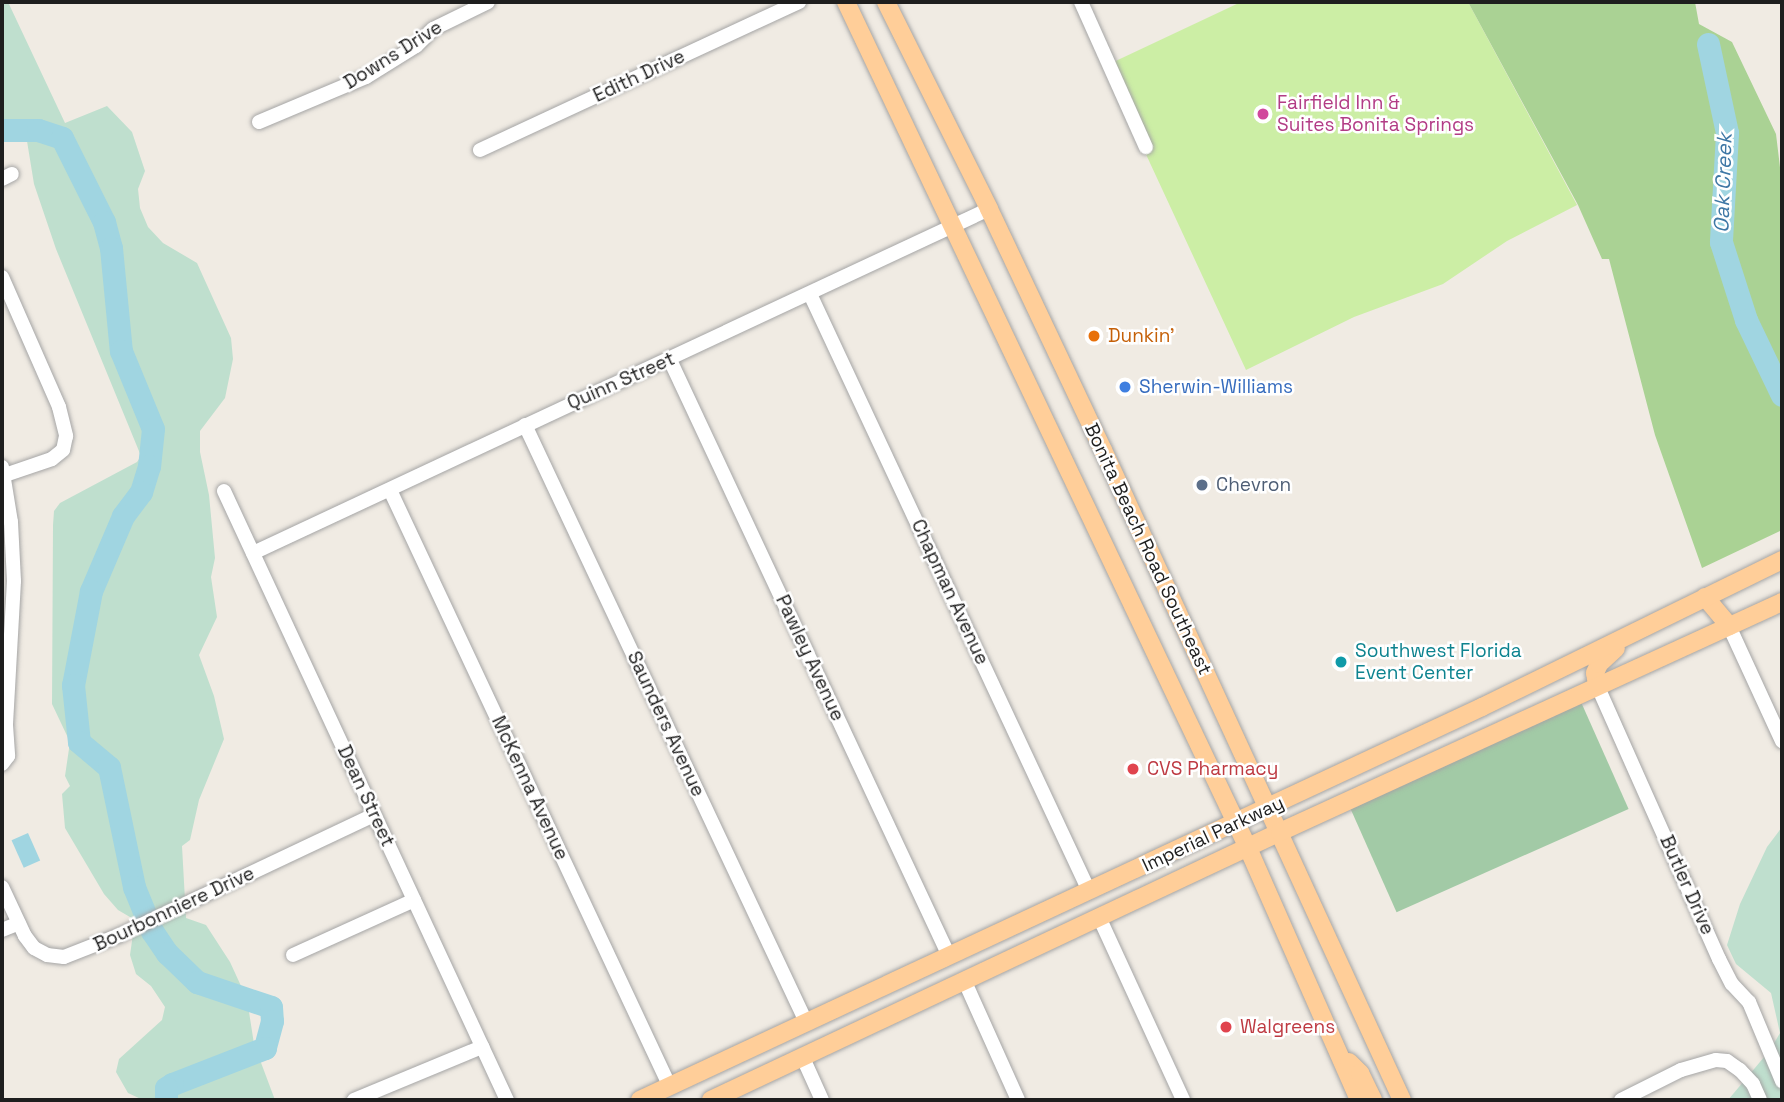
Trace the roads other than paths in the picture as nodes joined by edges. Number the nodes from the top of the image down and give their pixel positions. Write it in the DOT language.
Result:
graph roads {
  1 [pos="488,2"];
  2 [pos="799,2"];
  3 [pos="846,2"];
  4 [pos="886,2"];
  5 [pos="1081,2"];
  6 [pos="259,122"];
  7 [pos="1146,147"];
  8 [pos="480,150"];
  9 [pos="989,209"];
  10 [pos="953,228"];
  11 [pos="2,277"];
  12 [pos="810,294"];
  13 [pos="670,360"];
  14 [pos="526,425"];
  15 [pos="4,471"];
  16 [pos="390,490"];
  17 [pos="224,491"];
  18 [pos="253,553"];
  19 [pos="1782,560"];
  20 [pos="1705,597"];
  21 [pos="1782,602"];
  22 [pos="1729,626"];
  23 [pos="1631,634"];
  24 [pos="1597,685"];
  25 [pos="1782,741"];
  26 [pos="2,764"];
  27 [pos="1268,807"];
  28 [pos="374,815"];
  29 [pos="1236,822"];
  30 [pos="1280,832"];
  31 [pos="1248,848"];
  32 [pos="2,887"];
  33 [pos="1090,891"];
  34 [pos="414,900"];
  35 [pos="1099,917"];
  36 [pos="19,923"];
  37 [pos="2,930"];
  38 [pos="293,955"];
  39 [pos="949,956"];
  40 [pos="965,982"];
  41 [pos="806,1022"];
  42 [pos="482,1046"];
  43 [pos="1336,1050"];
  44 [pos="803,1058"];
  45 [pos="1782,1081"];
  46 [pos="670,1087"];
  47 [pos="355,1100"];
  48 [pos="507,1100"];
  49 [pos="640,1100"];
  50 [pos="710,1100"];
  51 [pos="822,1100"];
  52 [pos="1018,1100"];
  53 [pos="1183,1100"];
  54 [pos="1359,1100"];
  55 [pos="1373,1100"];
  56 [pos="1402,1100"];
  57 [pos="1621,1100"];
  58 [pos="1760,1100"];
  1 -- 6 [label="street, Downs Drive"];
  2 -- 8 [label="street, Edith Drive"];
  3 -- 10 [label="main road, Bonita Beach Road Southeast"];
  4 -- 9 [label="main road, Bonita Beach Road Southeast"];
  5 -- 7 [label="street"];
  9 -- 10 [label="street, Quinn Street"];
  9 -- 27 [label="main road, Bonita Beach Road Southeast"];
  10 -- 12 [label="street, Quinn Street"];
  10 -- 29 [label="main road, Bonita Beach Road Southeast"];
  11 -- 15 [label="street"];
  12 -- 13 [label="street, Quinn Street"];
  12 -- 33 [label="street, Chapman Avenue"];
  13 -- 14 [label="street, Quinn Street"];
  13 -- 39 [label="street, Pawley Avenue"];
  14 -- 16 [label="street, Quinn Street"];
  14 -- 41 [label="street, Saunders Avenue"];
  15 -- 26 [label="street"];
  16 -- 18 [label="street, Quinn Street"];
  16 -- 46 [label="street, McKenna Avenue"];
  17 -- 18 [label="street, Dean Street"];
  18 -- 28 [label="street, Dean Street"];
  19 -- 20 [label="main road, Imperial Parkway"];
  20 -- 22 [label="main road"];
  20 -- 23 [label="main road, Imperial Parkway"];
  21 -- 22 [label="main road, Imperial Parkway"];
  22 -- 24 [label="main road, Imperial Parkway"];
  22 -- 25 [label="street"];
  23 -- 24 [label="main road"];
  23 -- 27 [label="main road, Imperial Parkway"];
  24 -- 30 [label="main road, Imperial Parkway"];
  24 -- 45 [label="street, Butler Drive"];
  27 -- 29 [label="main road, Imperial Parkway"];
  27 -- 30 [label="main road, Bonita Beach Road Southeast"];
  28 -- 34 [label="street, Dean Street"];
  28 -- 36 [label="street, Bourbonniere Drive"];
  29 -- 31 [label="main road, Bonita Beach Road Southeast"];
  29 -- 33 [label="main road, Imperial Parkway"];
  30 -- 31 [label="main road, Imperial Parkway"];
  30 -- 56 [label="main road, Bonita Beach Road Southeast"];
  31 -- 35 [label="main road, Imperial Parkway"];
  31 -- 43 [label="main road, Bonita Beach Road Southeast"];
  32 -- 36 [label="street, Bourbonniere Drive"];
  33 -- 39 [label="main road, Imperial Parkway"];
  34 -- 38 [label="street"];
  34 -- 42 [label="street, Dean Street"];
  35 -- 40 [label="main road, Imperial Parkway"];
  35 -- 53 [label="street"];
  36 -- 37 [label="street"];
  39 -- 41 [label="main road, Imperial Parkway"];
  40 -- 44 [label="main road, Imperial Parkway"];
  40 -- 52 [label="street"];
  41 -- 46 [label="main road, Imperial Parkway"];
  42 -- 47 [label="street"];
  42 -- 48 [label="street, Dean Street"];
  43 -- 54 [label="main road, Bonita Beach Road Southeast"];
  43 -- 55 [label="main road"];
  44 -- 50 [label="main road, Imperial Parkway"];
  44 -- 51 [label="street"];
  46 -- 49 [label="main road, Imperial Parkway"];
  57 -- 58 [label="street"];
}
